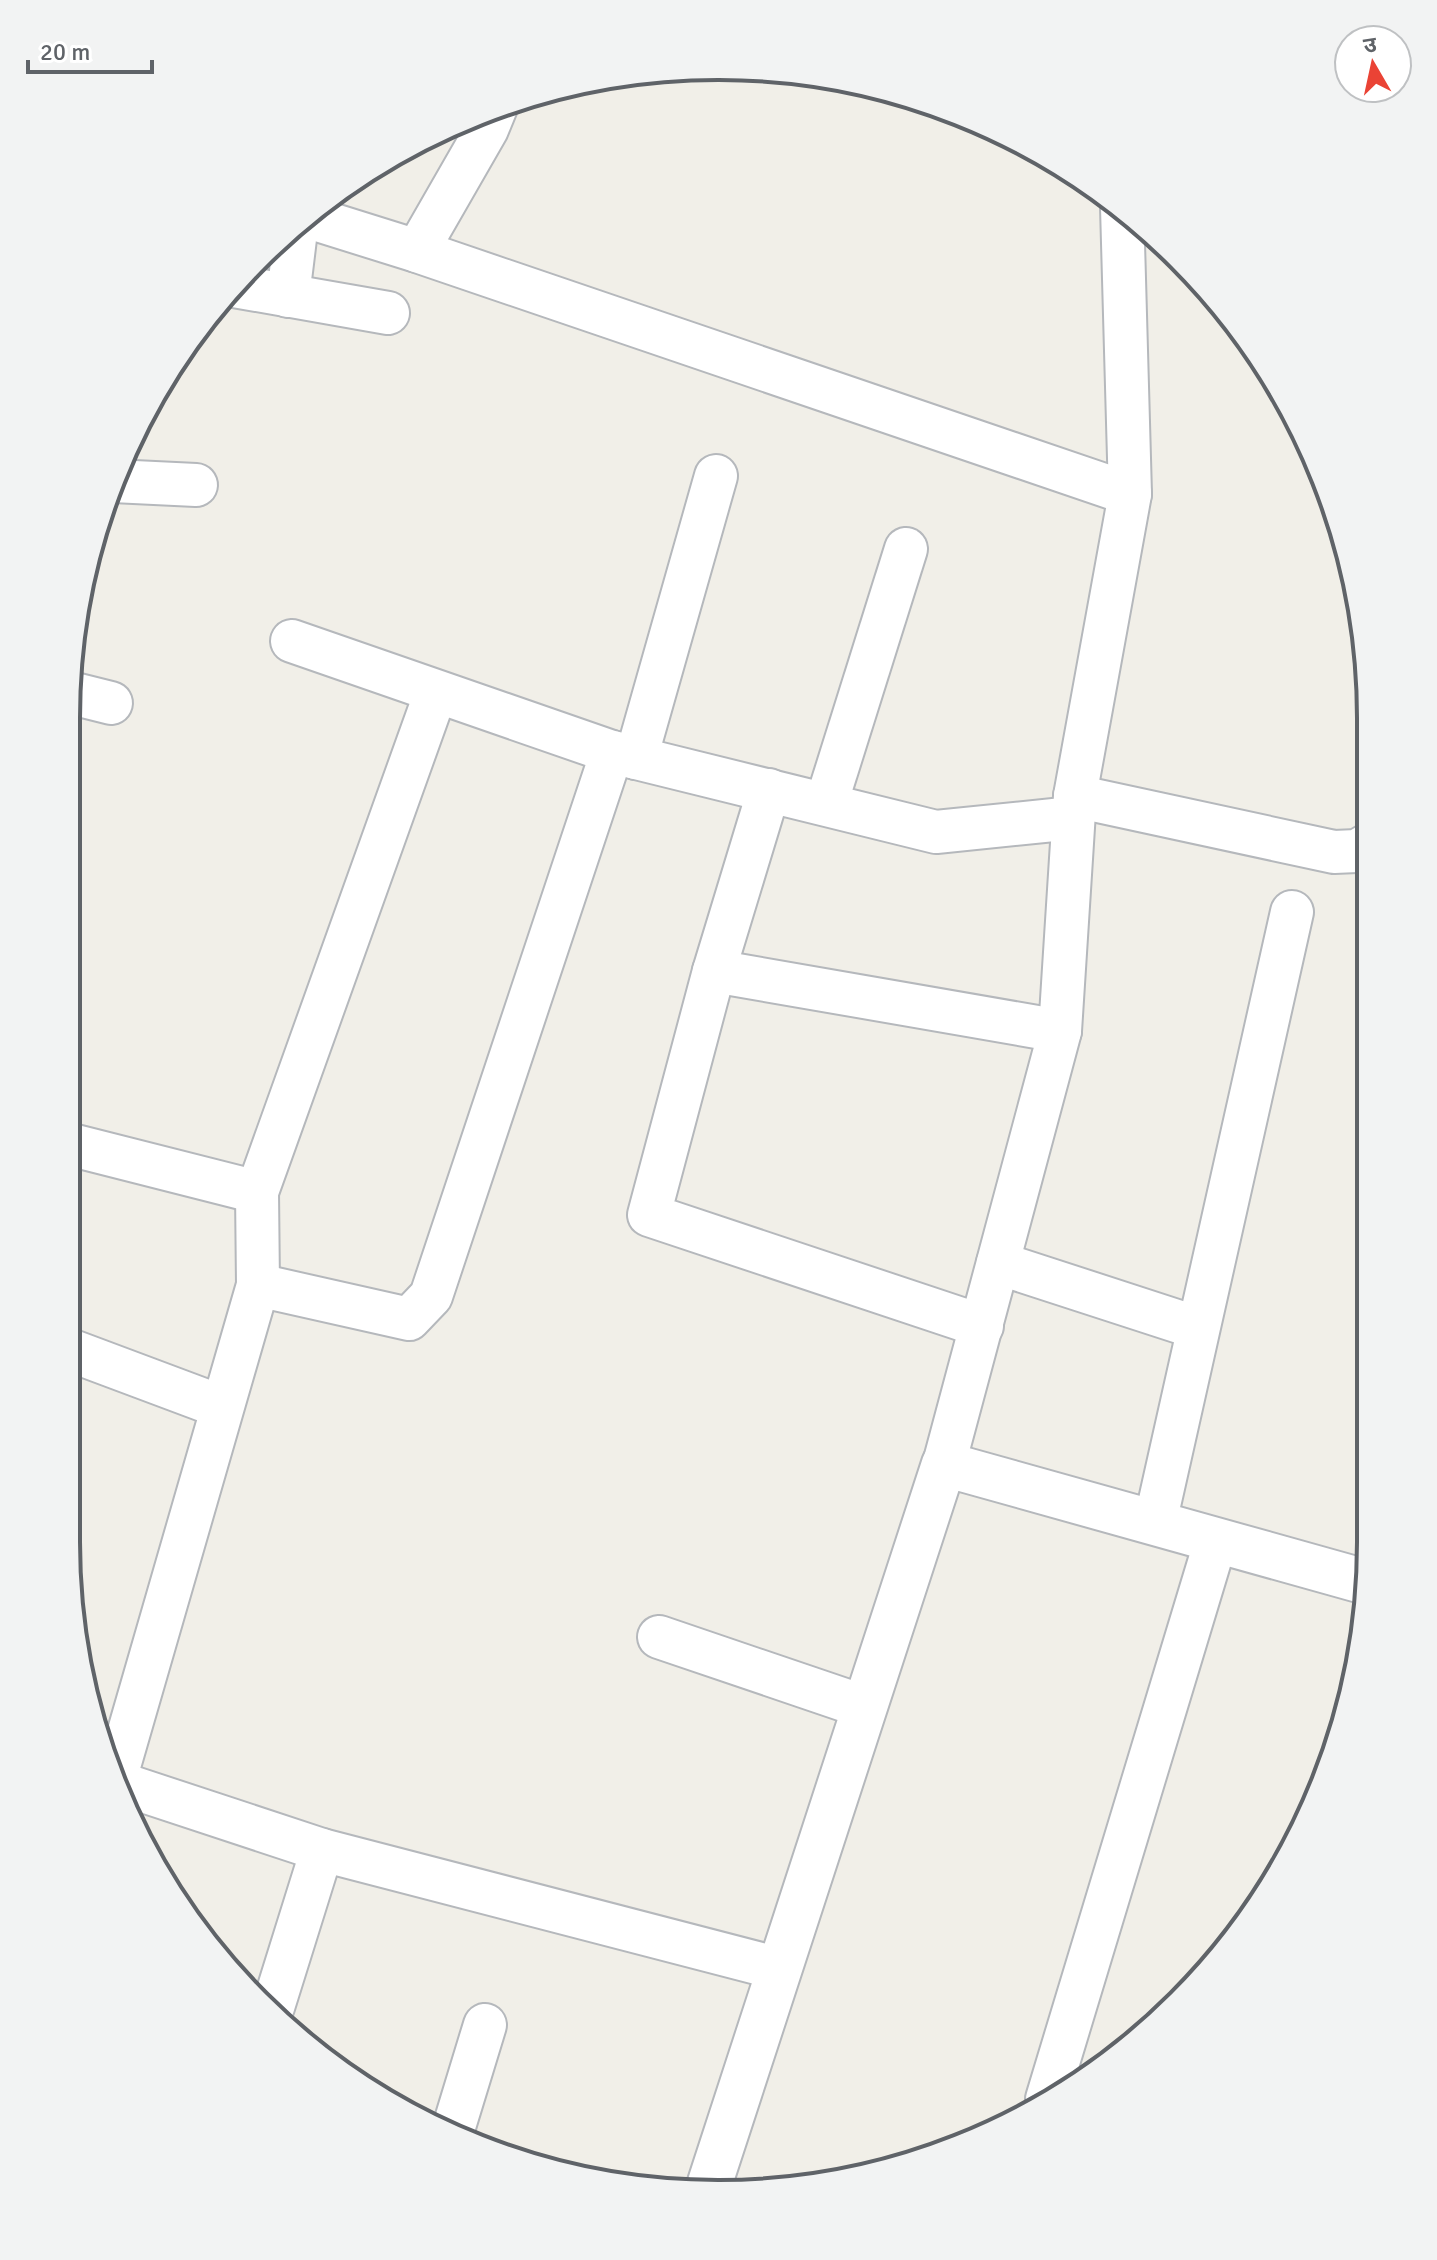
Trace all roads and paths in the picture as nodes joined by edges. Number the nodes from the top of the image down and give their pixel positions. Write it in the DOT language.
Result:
graph roads {
  1 [pos="489,123"];
  2 [pos="320,221"];
  3 [pos="1122,225"];
  4 [pos="295,241"];
  5 [pos="417,251"];
  6 [pos="247,288"];
  7 [pos="288,296"];
  8 [pos="388,313"];
  9 [pos="716,476"];
  10 [pos="126,482"];
  11 [pos="196,485"];
  12 [pos="1130,494"];
  13 [pos="906,549"];
  14 [pos="292,641"];
  15 [pos="436,692"];
  16 [pos="624,755"];
  17 [pos="769,790"];
  18 [pos="826,804"];
  19 [pos="1074,807"];
  20 [pos="1357,851"];
  21 [pos="1292,912"];
  22 [pos="714,971"];
  23 [pos="1060,1031"];
  24 [pos="80,1147"];
  25 [pos="257,1192"];
  26 [pos="998,1263"];
  27 [pos="258,1285"];
  28 [pos="982,1326"];
  29 [pos="1198,1328"];
  30 [pos="80,1354"];
  31 [pos="222,1407"];
  32 [pos="944,1464"];
  33 [pos="1155,1523"];
  34 [pos="1216,1540"];
  35 [pos="1356,1579"];
  36 [pos="659,1637"];
  37 [pos="865,1707"];
  38 [pos="121,1764"];
  39 [pos="129,1785"];
  40 [pos="322,1850"];
  41 [pos="780,1969"];
  42 [pos="275,2001"];
  43 [pos="485,2025"];
  44 [pos="1051,2086"];
  45 [pos="455,2123"];
  46 [pos="711,2180"];
  1 -- 5 [label="street"];
  2 -- 5 [label="street"];
  3 -- 12 [label="street"];
  4 -- 7 [label="street"];
  5 -- 12 [label="street"];
  6 -- 7 [label="street"];
  7 -- 8 [label="street"];
  9 -- 16 [label="street"];
  10 -- 11 [label="street"];
  12 -- 19 [label="street"];
  13 -- 18 [label="street"];
  14 -- 15 [label="street"];
  15 -- 16 [label="street"];
  15 -- 25 [label="street"];
  16 -- 17 [label="street"];
  16 -- 27 [label="street"];
  17 -- 18 [label="street"];
  17 -- 22 [label="street"];
  18 -- 19 [label="street"];
  19 -- 20 [label="street"];
  19 -- 23 [label="street"];
  21 -- 29 [label="street"];
  22 -- 23 [label="street"];
  22 -- 28 [label="street"];
  23 -- 26 [label="street"];
  24 -- 25 [label="street"];
  25 -- 27 [label="street"];
  26 -- 28 [label="street"];
  26 -- 29 [label="street"];
  27 -- 31 [label="street"];
  28 -- 32 [label="street"];
  29 -- 33 [label="street"];
  30 -- 31 [label="street"];
  31 -- 38 [label="street"];
  32 -- 33 [label="street"];
  32 -- 37 [label="street"];
  33 -- 34 [label="street"];
  34 -- 35 [label="street"];
  34 -- 44 [label="street"];
  36 -- 37 [label="street"];
  37 -- 41 [label="street"];
  39 -- 40 [label="street"];
  40 -- 41 [label="street"];
  40 -- 42 [label="street"];
  41 -- 46 [label="street"];
  43 -- 45 [label="street"];
}
